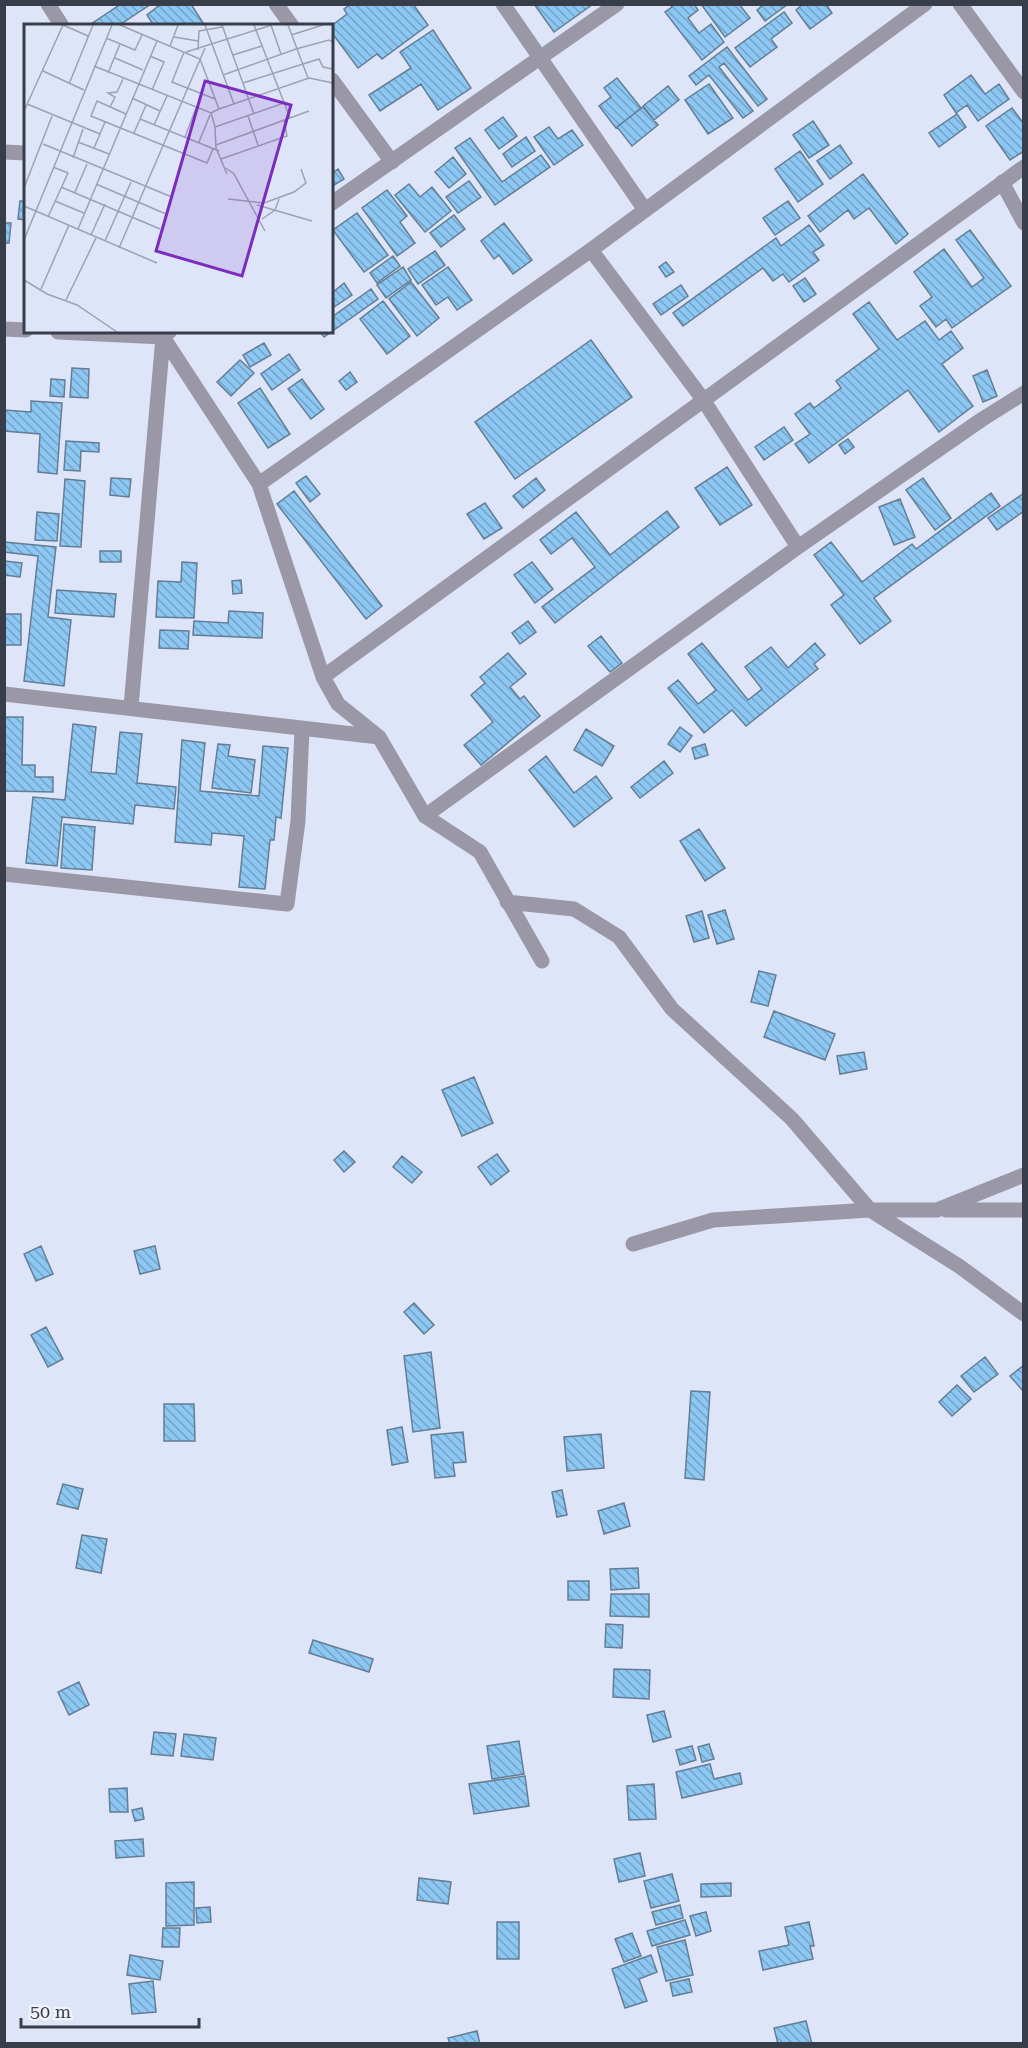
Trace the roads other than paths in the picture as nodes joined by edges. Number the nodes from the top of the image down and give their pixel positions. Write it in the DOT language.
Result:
graph roads {
  1 [pos="48,4"];
  2 [pos="276,4"];
  3 [pos="503,4"];
  4 [pos="617,4"];
  5 [pos="926,4"];
  6 [pos="960,4"];
  7 [pos="61,24"];
  8 [pos="291,24"];
  9 [pos="542,59"];
  10 [pos="333,81"];
  11 [pos="1023,92"];
  12 [pos="4,152"];
  13 [pos="24,153"];
  14 [pos="392,162"];
  15 [pos="1023,167"];
  16 [pos="1002,182"];
  17 [pos="333,202"];
  18 [pos="645,210"];
  19 [pos="1023,223"];
  20 [pos="591,250"];
  21 [pos="4,329"];
  22 [pos="24,330"];
  23 [pos="112,333"];
  24 [pos="166,334"];
  25 [pos="1023,393"];
  26 [pos="702,398"];
  27 [pos="259,484"];
  28 [pos="798,547"];
  29 [pos="323,676"];
  30 [pos="4,694"];
  31 [pos="130,707"];
  32 [pos="302,729"];
  33 [pos="379,737"];
  34 [pos="425,816"];
  35 [pos="4,874"];
  36 [pos="507,902"];
  37 [pos="542,961"];
  38 [pos="1023,1175"];
  39 [pos="870,1210"];
  40 [pos="937,1210"];
  41 [pos="1023,1210"];
  42 [pos="633,1244"];
  43 [pos="1023,1314"];
  1 -- 7 [label="street"];
  2 -- 8 [label="street"];
  3 -- 9 [label="street"];
  4 -- 9 [label="street"];
  5 -- 18 [label="street"];
  6 -- 11 [label="street"];
  9 -- 14 [label="street"];
  9 -- 18 [label="street"];
  10 -- 14 [label="street"];
  12 -- 13 [label="street"];
  14 -- 17 [label="street"];
  15 -- 16 [label="street"];
  16 -- 19 [label="street"];
  16 -- 26 [label="street"];
  18 -- 20 [label="street"];
  20 -- 26 [label="street"];
  20 -- 27 [label="street"];
  21 -- 22 [label="street"];
  23 -- 24 [label="street"];
  24 -- 27 [label="street"];
  24 -- 31 [label="street"];
  25 -- 28 [label="street"];
  26 -- 28 [label="street"];
  26 -- 29 [label="street"];
  27 -- 29 [label="street"];
  28 -- 34 [label="street"];
  29 -- 33 [label="street"];
  30 -- 31 [label="street"];
  31 -- 32 [label="street"];
  32 -- 33 [label="street"];
  32 -- 35 [label="street"];
  33 -- 34 [label="street"];
  34 -- 36 [label="street"];
  36 -- 37 [label="street"];
  36 -- 39 [label="street"];
  38 -- 40 [label="street"];
  39 -- 40 [label="street"];
  39 -- 42 [label="street"];
  39 -- 43 [label="street"];
  40 -- 41 [label="street"];
}
